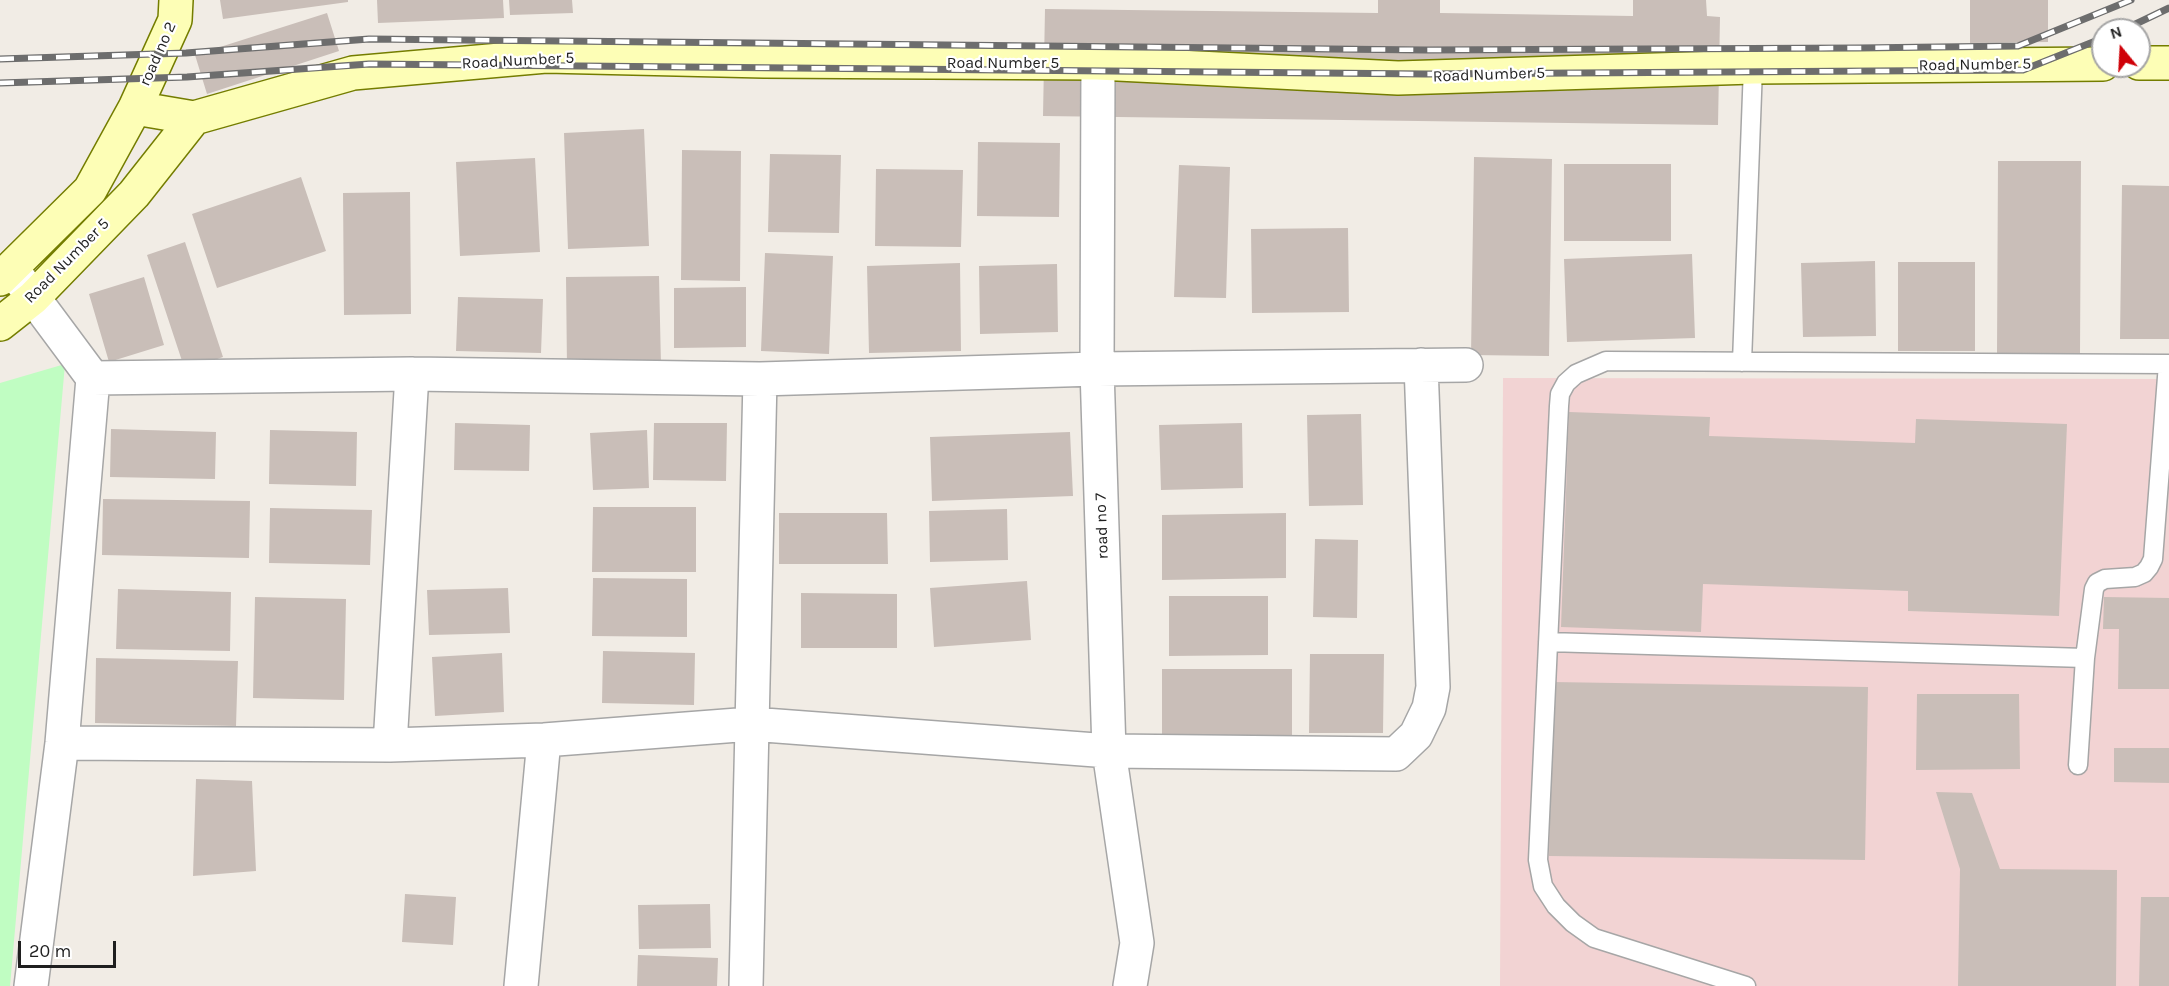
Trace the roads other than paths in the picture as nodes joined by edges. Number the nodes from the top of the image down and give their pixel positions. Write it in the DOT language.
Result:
graph roads {
  1 [pos="176,0"];
  2 [pos="1098,63"];
  3 [pos="2151,63"];
  4 [pos="2169,63"];
  5 [pos="2091,64"];
  6 [pos="1754,67"];
  7 [pos="135,108"];
  8 [pos="194,118"];
  9 [pos="6,274"];
  10 [pos="33,298"];
  11 [pos="0,324"];
  12 [pos="1742,362"];
  13 [pos="2168,364"];
  14 [pos="1421,365"];
  15 [pos="1466,365"];
  16 [pos="1097,369"];
  17 [pos="412,374"];
  18 [pos="93,378"];
  19 [pos="760,379"];
  20 [pos="1548,642"];
  21 [pos="2085,658"];
  22 [pos="751,724"];
  23 [pos="544,740"];
  24 [pos="62,743"];
  25 [pos="390,745"];
  26 [pos="1109,751"];
  27 [pos="2078,765"];
  28 [pos="31,986"];
  29 [pos="520,986"];
  30 [pos="746,986"];
  31 [pos="1130,986"];
  32 [pos="1746,986"];
  1 -- 7 [label="main road, road no 2"];
  2 -- 6 [label="main road, Road Number 5"];
  2 -- 8 [label="main road, Road Number 5"];
  2 -- 16 [label="street, road no 7"];
  3 -- 4 [label="main road"];
  5 -- 6 [label="main road, Road Number 5"];
  6 -- 12 [label="lane"];
  7 -- 8 [label="main road"];
  7 -- 9 [label="main road, Road Number 5"];
  8 -- 10 [label="main road, Road Number 5"];
  9 -- 10 [label="street"];
  10 -- 11 [label="main road, Road Number 5"];
  10 -- 18 [label="street"];
  12 -- 13 [label="lane"];
  12 -- 20 [label="lane"];
  13 -- 21 [label="lane"];
  14 -- 15 [label="street"];
  14 -- 16 [label="street"];
  14 -- 26 [label="street"];
  16 -- 19 [label="street"];
  16 -- 26 [label="street, road no 7"];
  17 -- 18 [label="street"];
  17 -- 19 [label="street"];
  17 -- 25 [label="street"];
  18 -- 24 [label="street"];
  19 -- 22 [label="street"];
  20 -- 21 [label="lane"];
  20 -- 32 [label="lane"];
  21 -- 27 [label="lane"];
  22 -- 23 [label="street"];
  22 -- 26 [label="street"];
  22 -- 30 [label="street"];
  23 -- 25 [label="street"];
  23 -- 29 [label="street"];
  24 -- 25 [label="street"];
  24 -- 28 [label="street"];
  26 -- 31 [label="street, road no 7"];
}
